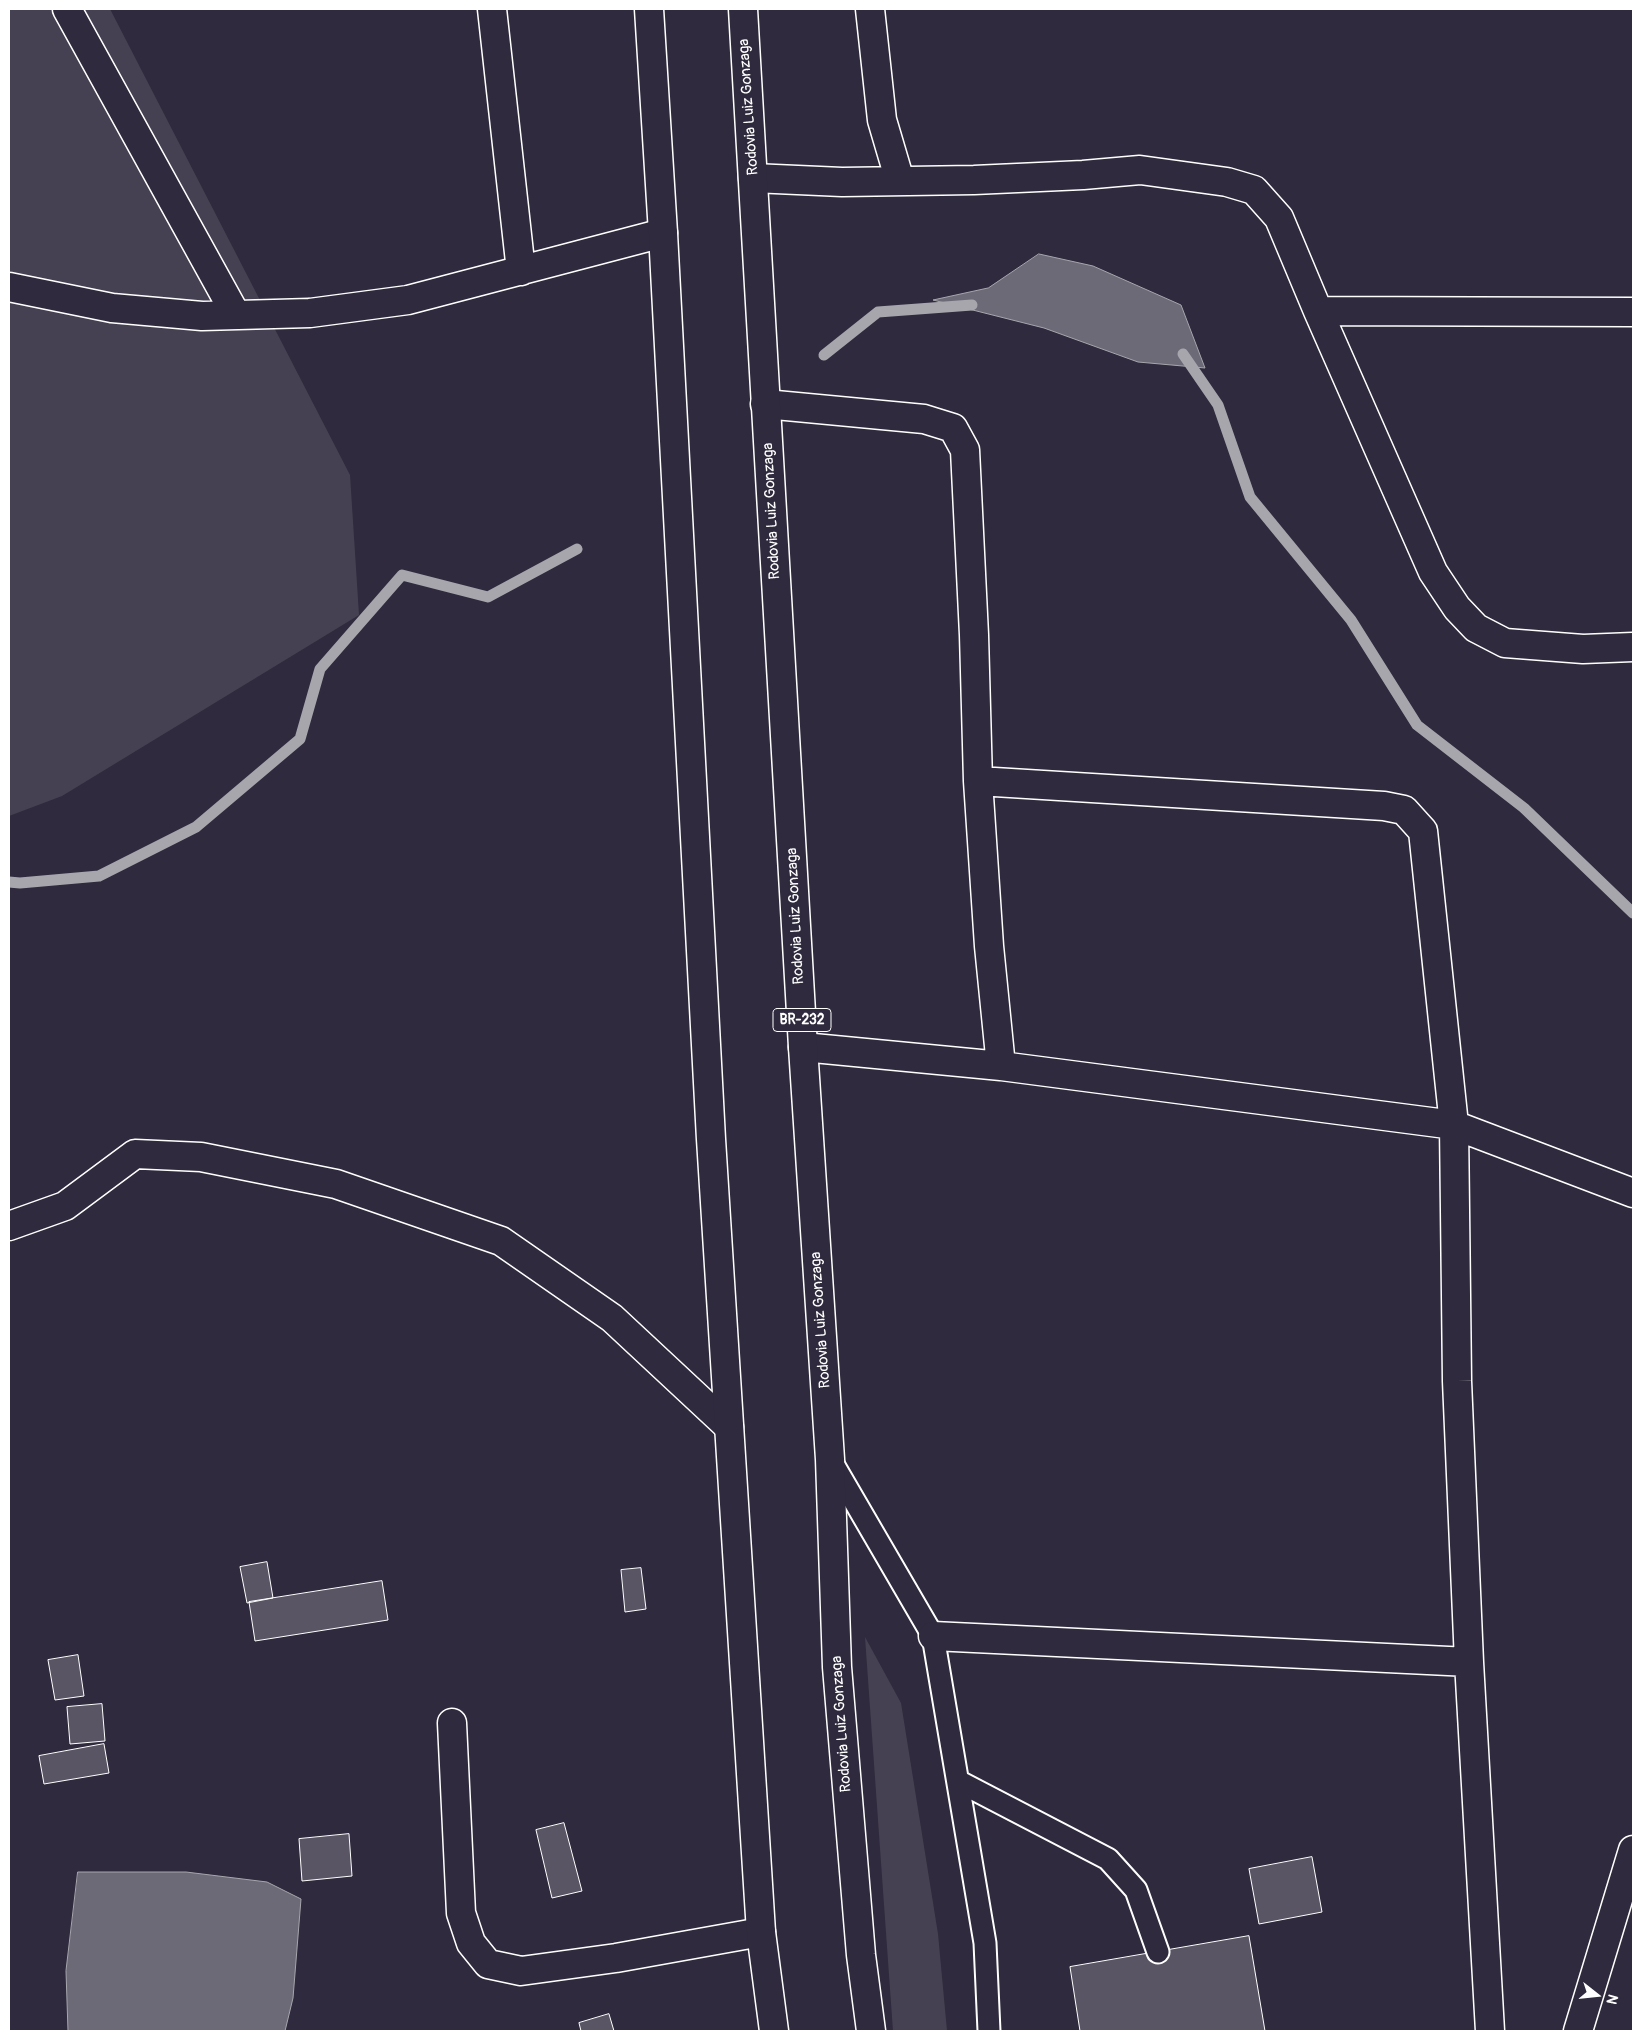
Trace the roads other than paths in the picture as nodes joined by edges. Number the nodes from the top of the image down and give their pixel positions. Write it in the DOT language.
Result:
graph roads {
  1 [pos="66,9"];
  2 [pos="492,9"];
  3 [pos="648,9"];
  4 [pos="743,9"];
  5 [pos="870,9"];
  6 [pos="753,178"];
  7 [pos="900,181"];
  8 [pos="663,233"];
  9 [pos="521,271"];
  10 [pos="9,287"];
  11 [pos="1318,311"];
  12 [pos="1633,312"];
  13 [pos="236,316"];
  14 [pos="765,404"];
  15 [pos="1633,647"];
  16 [pos="978,781"];
  17 [pos="803,1047"];
  18 [pos="1001,1066"];
  19 [pos="1454,1124"];
  20 [pos="1633,1193"];
  21 [pos="9,1226"];
  22 [pos="729,1427"];
  23 [pos="830,1459"];
  24 [pos="933,1636"];
  25 [pos="1469,1662"];
  26 [pos="452,1723"];
  27 [pos="958,1781"];
  28 [pos="1633,1850"];
  29 [pos="761,1932"];
  30 [pos="1158,1952"];
  31 [pos="774,2031"];
  32 [pos="871,2031"];
  33 [pos="989,2031"];
  34 [pos="1490,2031"];
  35 [pos="1578,2031"];
  1 -- 13 [label="main road"];
  2 -- 9 [label="main road"];
  3 -- 8 [label="main road"];
  4 -- 6 [label="main road, Rodovia Luiz Gonzaga / BR-232"];
  5 -- 7 [label="main road"];
  6 -- 7 [label="main road"];
  6 -- 14 [label="main road, Rodovia Luiz Gonzaga / BR-232"];
  7 -- 11 [label="main road"];
  8 -- 9 [label="main road"];
  8 -- 22 [label="main road"];
  9 -- 13 [label="main road"];
  10 -- 13 [label="main road"];
  11 -- 12 [label="main road"];
  11 -- 15 [label="main road"];
  14 -- 16 [label="main road"];
  14 -- 17 [label="main road, Rodovia Luiz Gonzaga / BR-232"];
  16 -- 18 [label="main road"];
  16 -- 19 [label="main road"];
  17 -- 18 [label="main road"];
  17 -- 23 [label="main road, Rodovia Luiz Gonzaga / BR-232"];
  18 -- 19 [label="main road"];
  19 -- 20 [label="main road"];
  19 -- 25 [label="main road"];
  21 -- 22 [label="main road"];
  22 -- 29 [label="main road"];
  23 -- 24 [label="lane"];
  23 -- 32 [label="main road, Rodovia Luiz Gonzaga / BR-232"];
  24 -- 25 [label="main road"];
  24 -- 27 [label="lane"];
  25 -- 34 [label="main road"];
  26 -- 29 [label="main road"];
  27 -- 30 [label="lane"];
  27 -- 33 [label="lane"];
  28 -- 35 [label="main road"];
  29 -- 31 [label="main road"];
}
